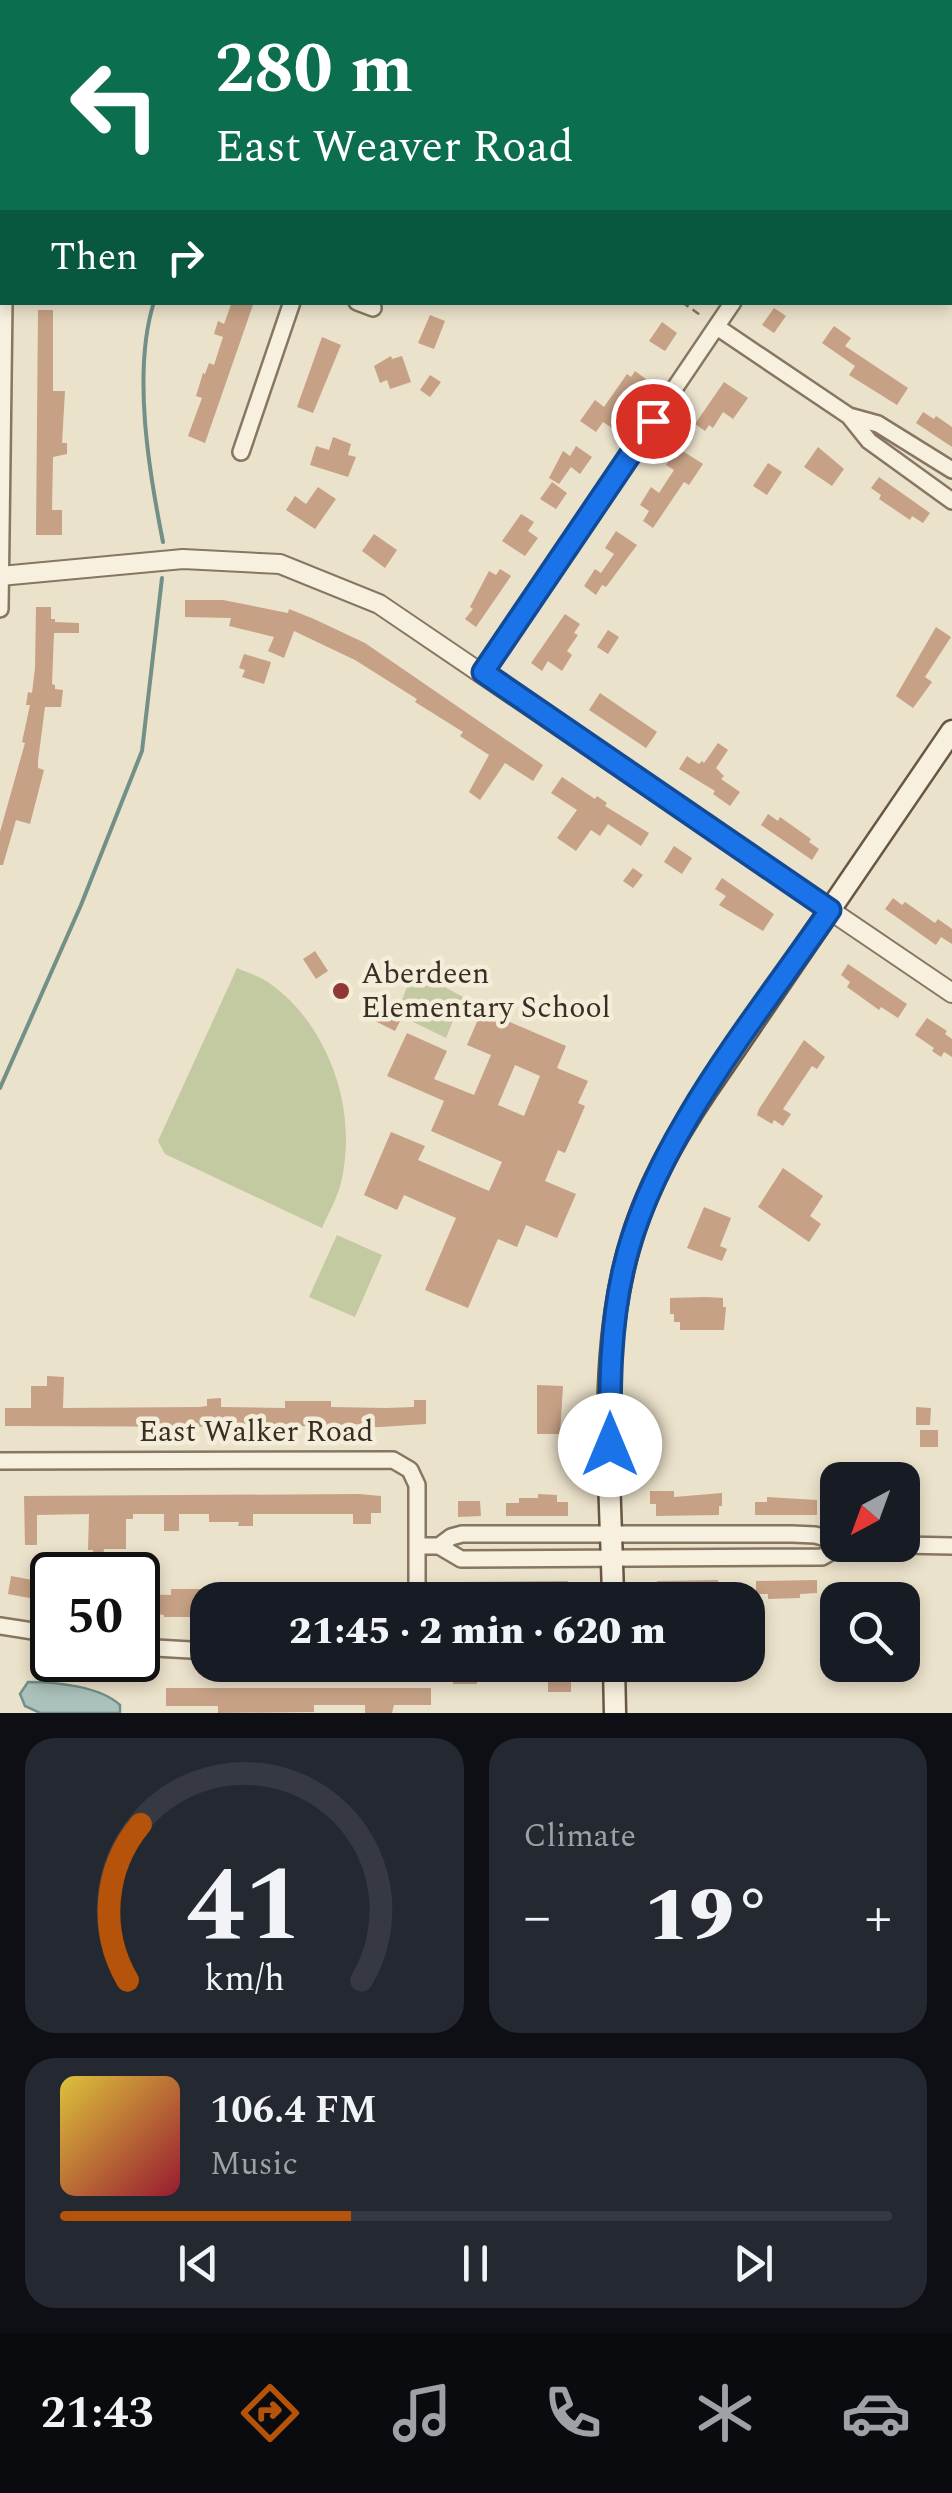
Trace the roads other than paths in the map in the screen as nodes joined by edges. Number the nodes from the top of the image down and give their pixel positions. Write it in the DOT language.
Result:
graph roads {
  1 [pos="291,305"];
  2 [pos="731,305"];
  3 [pos="1,317"];
  4 [pos="717,326"];
  5 [pos="849,416"];
  6 [pos="241,452"];
  7 [pos="952,470"];
  8 [pos="952,501"];
  9 [pos="1,576"];
  10 [pos="0,610"];
  11 [pos="483,672"];
  12 [pos="952,731"];
  13 [pos="830,910"];
  14 [pos="952,993"];
  15 [pos="0,1461"];
  16 [pos="612,1532"];
  17 [pos="820,1536"];
  18 [pos="920,1545"];
  19 [pos="417,1546"];
  20 [pos="439,1546"];
  21 [pos="952,1546"];
  22 [pos="820,1557"];
  23 [pos="613,1560"];
  24 [pos="417,1582"];
  25 [pos="613,1582"];
  26 [pos="0,1626"];
  27 [pos="30,1631"];
  28 [pos="160,1648"];
  29 [pos="190,1650"];
  30 [pos="614,1682"];
  31 [pos="615,1713"];
  1 -- 6 [label="street"];
  2 -- 4 [label="street"];
  3 -- 9 [label="street"];
  4 -- 5 [label="street"];
  4 -- 11 [label="street"];
  5 -- 7 [label="street"];
  5 -- 8 [label="street"];
  9 -- 10 [label="street"];
  9 -- 11 [label="street"];
  11 -- 13 [label="street"];
  12 -- 13 [label="main road"];
  13 -- 14 [label="street"];
  13 -- 16 [label="main road"];
  15 -- 19 [label="street, East Walker Road"];
  16 -- 17 [label="street"];
  16 -- 20 [label="street"];
  16 -- 23 [label="main road"];
  18 -- 21 [label="street"];
  19 -- 20 [label="street"];
  19 -- 24 [label="street, East Walker Road"];
  20 -- 23 [label="street"];
  22 -- 23 [label="street"];
  23 -- 25 [label="main road"];
  26 -- 27 [label="street"];
  28 -- 29 [label="street"];
  30 -- 31 [label="main road"];
}
